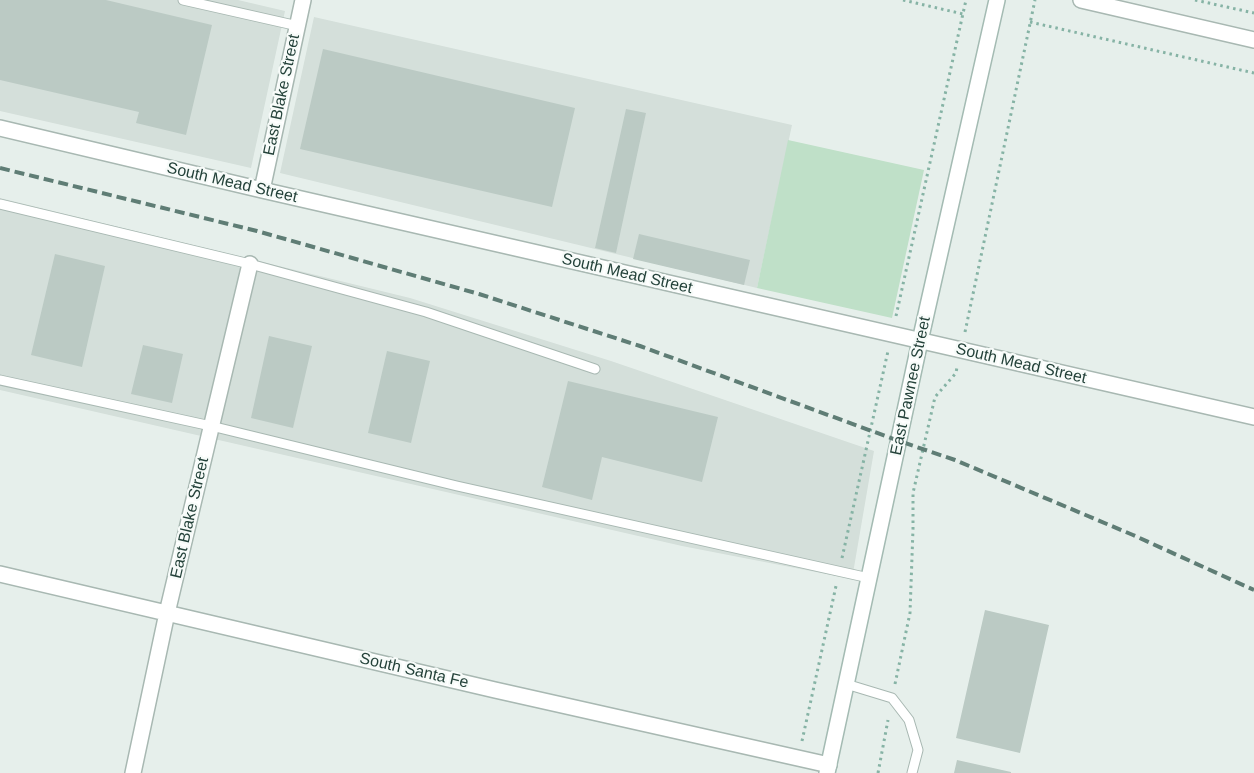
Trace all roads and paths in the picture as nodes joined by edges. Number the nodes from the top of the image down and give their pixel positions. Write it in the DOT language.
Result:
graph roads {
  1 [pos="183,0"];
  2 [pos="303,0"];
  3 [pos="903,0"];
  4 [pos="966,0"];
  5 [pos="997,0"];
  6 [pos="1035,0"];
  7 [pos="1081,0"];
  8 [pos="1195,0"];
  9 [pos="1254,13"];
  10 [pos="963,14"];
  11 [pos="1030,22"];
  12 [pos="298,26"];
  13 [pos="1254,40"];
  14 [pos="1254,73"];
  15 [pos="0,128"];
  16 [pos="262,190"];
  17 [pos="0,204"];
  18 [pos="250,264"];
  19 [pos="892,334"];
  20 [pos="920,341"];
  21 [pos="961,350"];
  22 [pos="595,369"];
  23 [pos="0,380"];
  24 [pos="1254,417"];
  25 [pos="211,426"];
  26 [pos="839,571"];
  27 [pos="0,574"];
  28 [pos="869,578"];
  29 [pos="167,613"];
  30 [pos="846,684"];
  31 [pos="892,698"];
  32 [pos="798,759"];
  33 [pos="831,770"];
  34 [pos="133,773"];
  35 [pos="878,773"];
  36 [pos="912,773"];
  1 -- 12 [label="lane"];
  2 -- 12 [label="street, East Blake Street"];
  3 -- 10 [label="path"];
  4 -- 10 [label="path"];
  5 -- 20 [label="street, East Pawnee Street"];
  6 -- 11 [label="path"];
  7 -- 13 [label="street"];
  8 -- 9 [label="path"];
  10 -- 19 [label="path"];
  11 -- 14 [label="path"];
  11 -- 21 [label="path"];
  12 -- 16 [label="street, East Blake Street"];
  15 -- 16 [label="street, South Mead Street"];
  16 -- 19 [label="street, South Mead Street"];
  17 -- 18 [label="lane"];
  18 -- 22 [label="lane"];
  18 -- 25 [label="street, East Blake Street"];
  19 -- 20 [label="street, South Mead Street"];
  19 -- 26 [label="path"];
  20 -- 21 [label="street, South Mead Street"];
  20 -- 28 [label="street, East Pawnee Street"];
  21 -- 24 [label="street, South Mead Street"];
  21 -- 31 [label="path"];
  23 -- 25 [label="lane"];
  25 -- 26 [label="lane"];
  25 -- 29 [label="street, East Blake Street"];
  26 -- 28 [label="lane"];
  26 -- 32 [label="path"];
  27 -- 29 [label="street, South Santa Fe"];
  28 -- 30 [label="street, East Pawnee Street"];
  29 -- 32 [label="street, South Santa Fe"];
  29 -- 34 [label="street, East Blake Street"];
  30 -- 31 [label="lane"];
  30 -- 33 [label="street, East Pawnee Street"];
  31 -- 35 [label="path"];
  31 -- 36 [label="lane"];
  32 -- 33 [label="street, South Santa Fe"];
}
